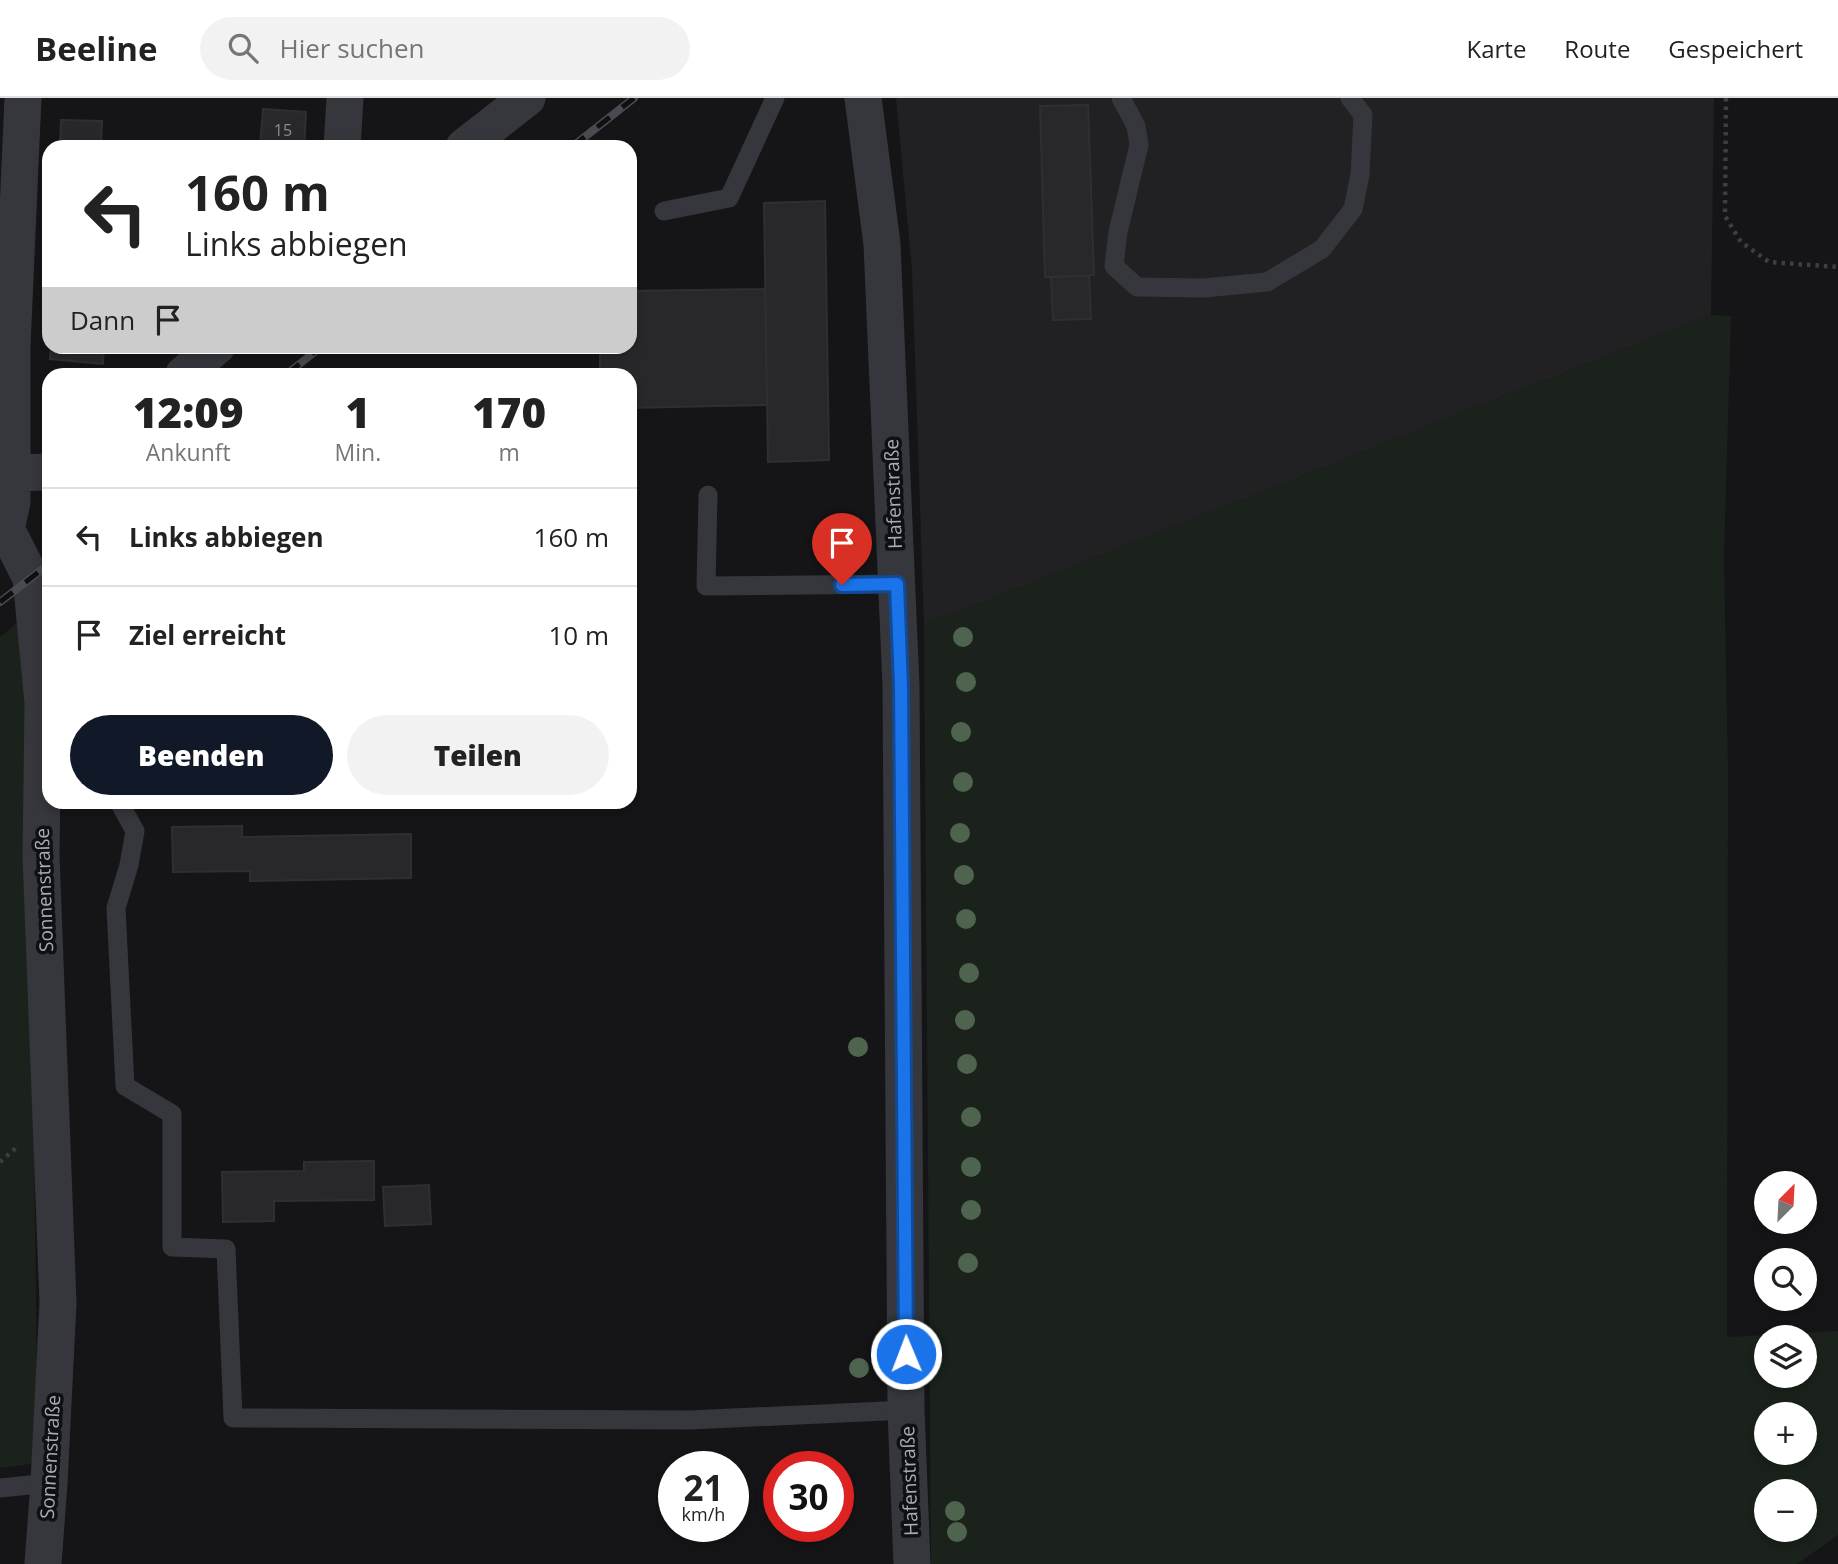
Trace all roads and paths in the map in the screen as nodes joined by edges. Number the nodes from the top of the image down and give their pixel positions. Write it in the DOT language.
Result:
graph roads {
  1 [pos="23,98"];
  2 [pos="345,98"];
  3 [pos="527,98"];
  4 [pos="775,98"];
  5 [pos="863,98"];
  6 [pos="1121,98"];
  7 [pos="1350,98"];
  8 [pos="1726,98"];
  9 [pos="342,140"];
  10 [pos="473,140"];
  11 [pos="664,211"];
  12 [pos="1838,267"];
  13 [pos="6,344"];
  14 [pos="208,354"];
  15 [pos="191,368"];
  16 [pos="42,472"];
  17 [pos="12,473"];
  18 [pos="708,495"];
  19 [pos="3,531"];
  20 [pos="897,584"];
  21 [pos="42,623"];
  22 [pos="43,809"];
  23 [pos="123,809"];
  24 [pos="906,1410"];
  25 [pos="49,1483"];
  26 [pos="0,1488"];
  27 [pos="43,1564"];
  28 [pos="912,1564"];
  1 -- 13 [label="street, Sonnenstraße"];
  2 -- 9 [label="street"];
  3 -- 10 [label="street"];
  4 -- 11 [label="lane"];
  5 -- 20 [label="street, Hafenstraße"];
  6 -- 7 [label="lane"];
  8 -- 12 [label="path"];
  13 -- 17 [label="street, Sonnenstraße"];
  14 -- 15 [label="street"];
  16 -- 17 [label="street"];
  17 -- 19 [label="street, Sonnenstraße"];
  18 -- 20 [label="lane"];
  19 -- 21 [label="street, Sonnenstraße"];
  20 -- 24 [label="street, Hafenstraße"];
  22 -- 25 [label="street, Sonnenstraße"];
  23 -- 24 [label="lane"];
  24 -- 28 [label="street, Hafenstraße"];
  25 -- 26 [label="lane"];
  25 -- 27 [label="street, Sonnenstraße"];
}
